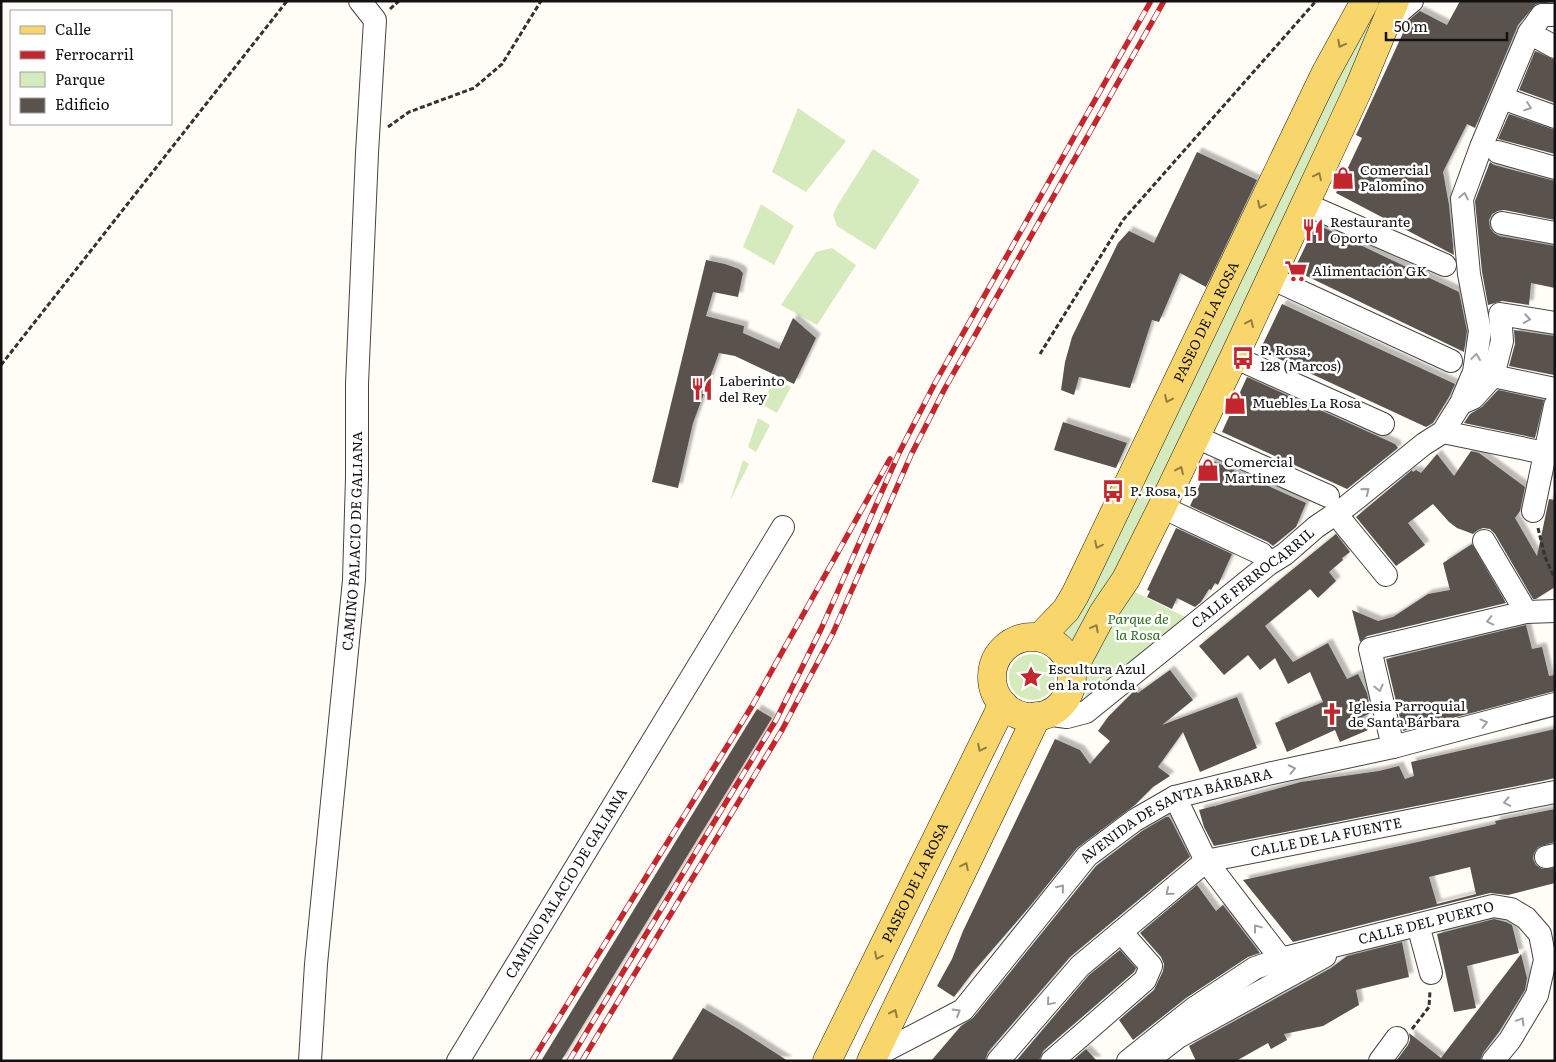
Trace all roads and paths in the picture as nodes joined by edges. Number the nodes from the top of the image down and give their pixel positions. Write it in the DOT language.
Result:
graph roads {
  1 [pos="287,1"];
  2 [pos="360,1"];
  3 [pos="541,1"];
  4 [pos="1316,1"];
  5 [pos="1366,1"];
  6 [pos="1412,1"];
  7 [pos="1390,13"];
  8 [pos="1548,15"];
  9 [pos="1529,33"];
  10 [pos="1555,47"];
  11 [pos="1502,98"];
  12 [pos="1555,117"];
  13 [pos="1498,152"];
  14 [pos="367,153"];
  15 [pos="1555,168"];
  16 [pos="1305,204"];
  17 [pos="1502,224"];
  18 [pos="1555,233"];
  19 [pos="1445,265"];
  20 [pos="1271,278"];
  21 [pos="1555,323"];
  22 [pos="1040,354"];
  23 [pos="1234,357"];
  24 [pos="1451,361"];
  25 [pos="1,365"];
  26 [pos="1493,376"];
  27 [pos="1555,389"];
  28 [pos="1461,403"];
  29 [pos="1555,406"];
  30 [pos="1383,424"];
  31 [pos="1443,432"];
  32 [pos="1196,437"];
  33 [pos="1545,453"];
  34 [pos="1332,505"];
  35 [pos="1162,508"];
  36 [pos="1533,511"];
  37 [pos="783,527"];
  38 [pos="1484,541"];
  39 [pos="1262,554"];
  40 [pos="1386,575"];
  41 [pos="1555,579"];
  42 [pos="1555,611"];
  43 [pos="1526,612"];
  44 [pos="1040,637"];
  45 [pos="1072,671"];
  46 [pos="1003,704"];
  47 [pos="1555,704"];
  48 [pos="1041,715"];
  49 [pos="1393,748"];
  50 [pos="1555,792"];
  51 [pos="1175,797"];
  52 [pos="1206,861"];
  53 [pos="1418,925"];
  54 [pos="1121,932"];
  55 [pos="1382,934"];
  56 [pos="1548,939"];
  57 [pos="1281,959"];
  58 [pos="1431,973"];
  59 [pos="1397,1038"];
  60 [pos="872,1059"];
  61 [pos="310,1061"];
  62 [pos="458,1061"];
  63 [pos="827,1061"];
  64 [pos="998,1061"];
  65 [pos="1052,1061"];
  66 [pos="1128,1061"];
  67 [pos="1147,1061"];
  68 [pos="1380,1061"];
  69 [pos="1493,1061"];
  1 -- 25 [label="path"];
  2 -- 14 [label="street, CAMINO PALACIO DE GALIANA"];
  3 -- 14 [label="path"];
  4 -- 22 [label="path"];
  5 -- 44 [label="main road, PASEO DE LA ROSA, one-way"];
  6 -- 7 [label="street"];
  16 -- 7 [label="main road, one-way"];
  8 -- 9 [label="street, CALLE FERROCARRIL"];
  9 -- 10 [label="street"];
  9 -- 11 [label="street, CALLE FERROCARRIL"];
  11 -- 12 [label="street, one-way"];
  28 -- 11 [label="street, CALLE FERROCARRIL, one-way"];
  13 -- 15 [label="street"];
  14 -- 61 [label="street, CAMINO PALACIO DE GALIANA"];
  16 -- 19 [label="street"];
  16 -- 20 [label="main road"];
  17 -- 18 [label="street"];
  23 -- 20 [label="main road, one-way"];
  20 -- 24 [label="street"];
  26 -- 21 [label="street, CALLE FERROCARRIL, one-way"];
  23 -- 30 [label="street"];
  23 -- 32 [label="main road"];
  26 -- 27 [label="street"];
  26 -- 28 [label="street, CALLE FERROCARRIL"];
  28 -- 31 [label="street, CALLE FERROCARRIL"];
  29 -- 33 [label="street"];
  31 -- 33 [label="street"];
  34 -- 31 [label="street, CALLE FERROCARRIL, one-way"];
  32 -- 34 [label="street"];
  35 -- 32 [label="main road, one-way"];
  33 -- 36 [label="street"];
  34 -- 40 [label="street"];
  34 -- 48 [label="street, CALLE FERROCARRIL"];
  35 -- 39 [label="street"];
  45 -- 35 [label="main road, one-way"];
  36 -- 41 [label="path"];
  37 -- 62 [label="street, CAMINO PALACIO DE GALIANA"];
  38 -- 43 [label="street"];
  42 -- 43 [label="street"];
  43 -- 49 [label="street, one-way"];
  44 -- 45 [label="main road"];
  44 -- 46 [label="main road"];
  45 -- 48 [label="main road"];
  46 -- 48 [label="main road"];
  46 -- 63 [label="main road, PASEO DE LA ROSA, one-way"];
  49 -- 47 [label="street, AVENIDA DE SANTA BÁRBARA, one-way"];
  60 -- 48 [label="main road, one-way"];
  51 -- 49 [label="street, AVENIDA DE SANTA BÁRBARA, one-way"];
  50 -- 52 [label="street, CALLE DE LA FUENTE, one-way"];
  51 -- 52 [label="street"];
  60 -- 51 [label="street, AVENIDA DE SANTA BÁRBARA, one-way"];
  52 -- 54 [label="street, CALLE DE LA FUENTE, one-way"];
  57 -- 52 [label="street, one-way"];
  53 -- 55 [label="street, CALLE DEL PUERTO"];
  53 -- 56 [label="street, CALLE DEL PUERTO"];
  53 -- 58 [label="street"];
  54 -- 64 [label="street, CALLE DE LA FUENTE, one-way"];
  54 -- 65 [label="street"];
  55 -- 57 [label="street, CALLE DEL PUERTO"];
  55 -- 67 [label="street"];
  69 -- 56 [label="street, CALLE DEL PUERTO, one-way"];
  57 -- 66 [label="street, CALLE DEL PUERTO"];
  58 -- 59 [label="path"];
  59 -- 68 [label="street"];
}
